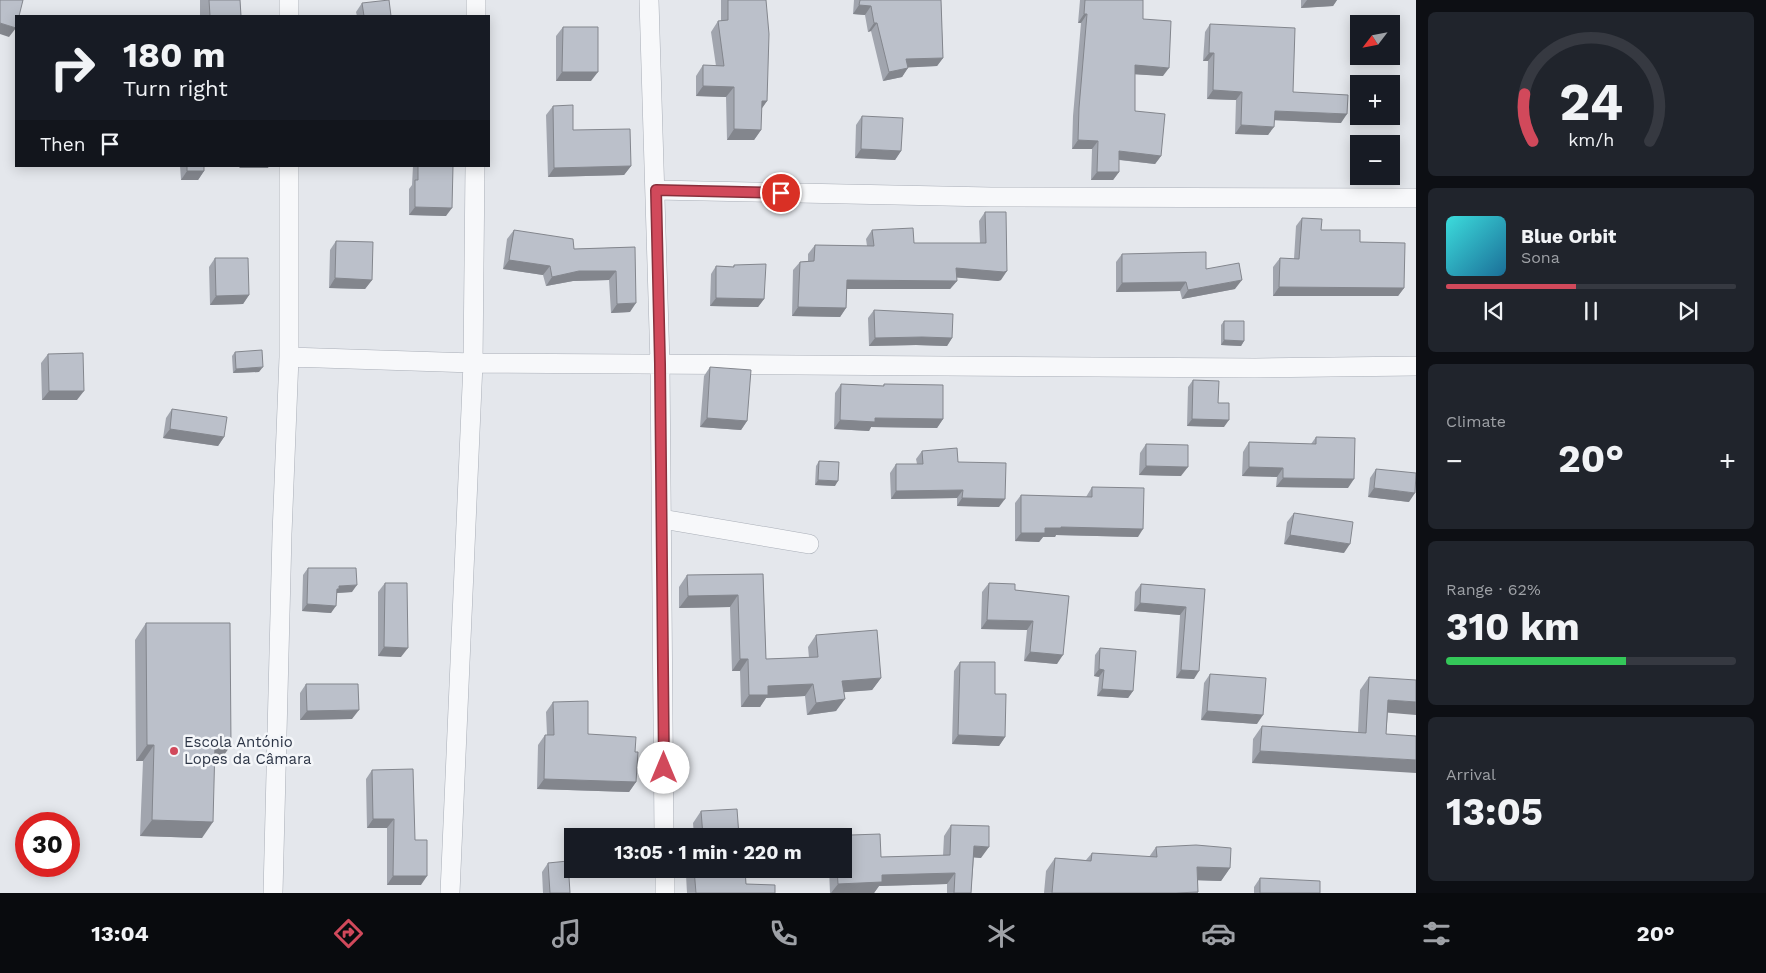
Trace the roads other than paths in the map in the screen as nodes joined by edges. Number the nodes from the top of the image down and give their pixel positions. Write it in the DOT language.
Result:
graph roads {
  1 [pos="289,0"];
  2 [pos="476,0"];
  3 [pos="650,0"];
  4 [pos="289,15"];
  5 [pos="476,15"];
  6 [pos="289,167"];
  7 [pos="475,167"];
  8 [pos="656,190"];
  9 [pos="1416,198"];
  10 [pos="289,357"];
  11 [pos="473,363"];
  12 [pos="660,364"];
  13 [pos="1416,366"];
  14 [pos="662,519"];
  15 [pos="809,544"];
  16 [pos="664,828"];
  17 [pos="664,878"];
  18 [pos="273,893"];
  19 [pos="450,893"];
  20 [pos="665,893"];
  1 -- 4 [label="street"];
  2 -- 5 [label="street"];
  3 -- 8 [label="street"];
  6 -- 10 [label="street"];
  7 -- 11 [label="street"];
  8 -- 9 [label="street"];
  8 -- 12 [label="street"];
  10 -- 11 [label="street"];
  10 -- 18 [label="street"];
  11 -- 12 [label="street"];
  11 -- 19 [label="street"];
  12 -- 13 [label="street"];
  12 -- 14 [label="street"];
  14 -- 15 [label="street"];
  14 -- 16 [label="street"];
  17 -- 20 [label="street"];
}
